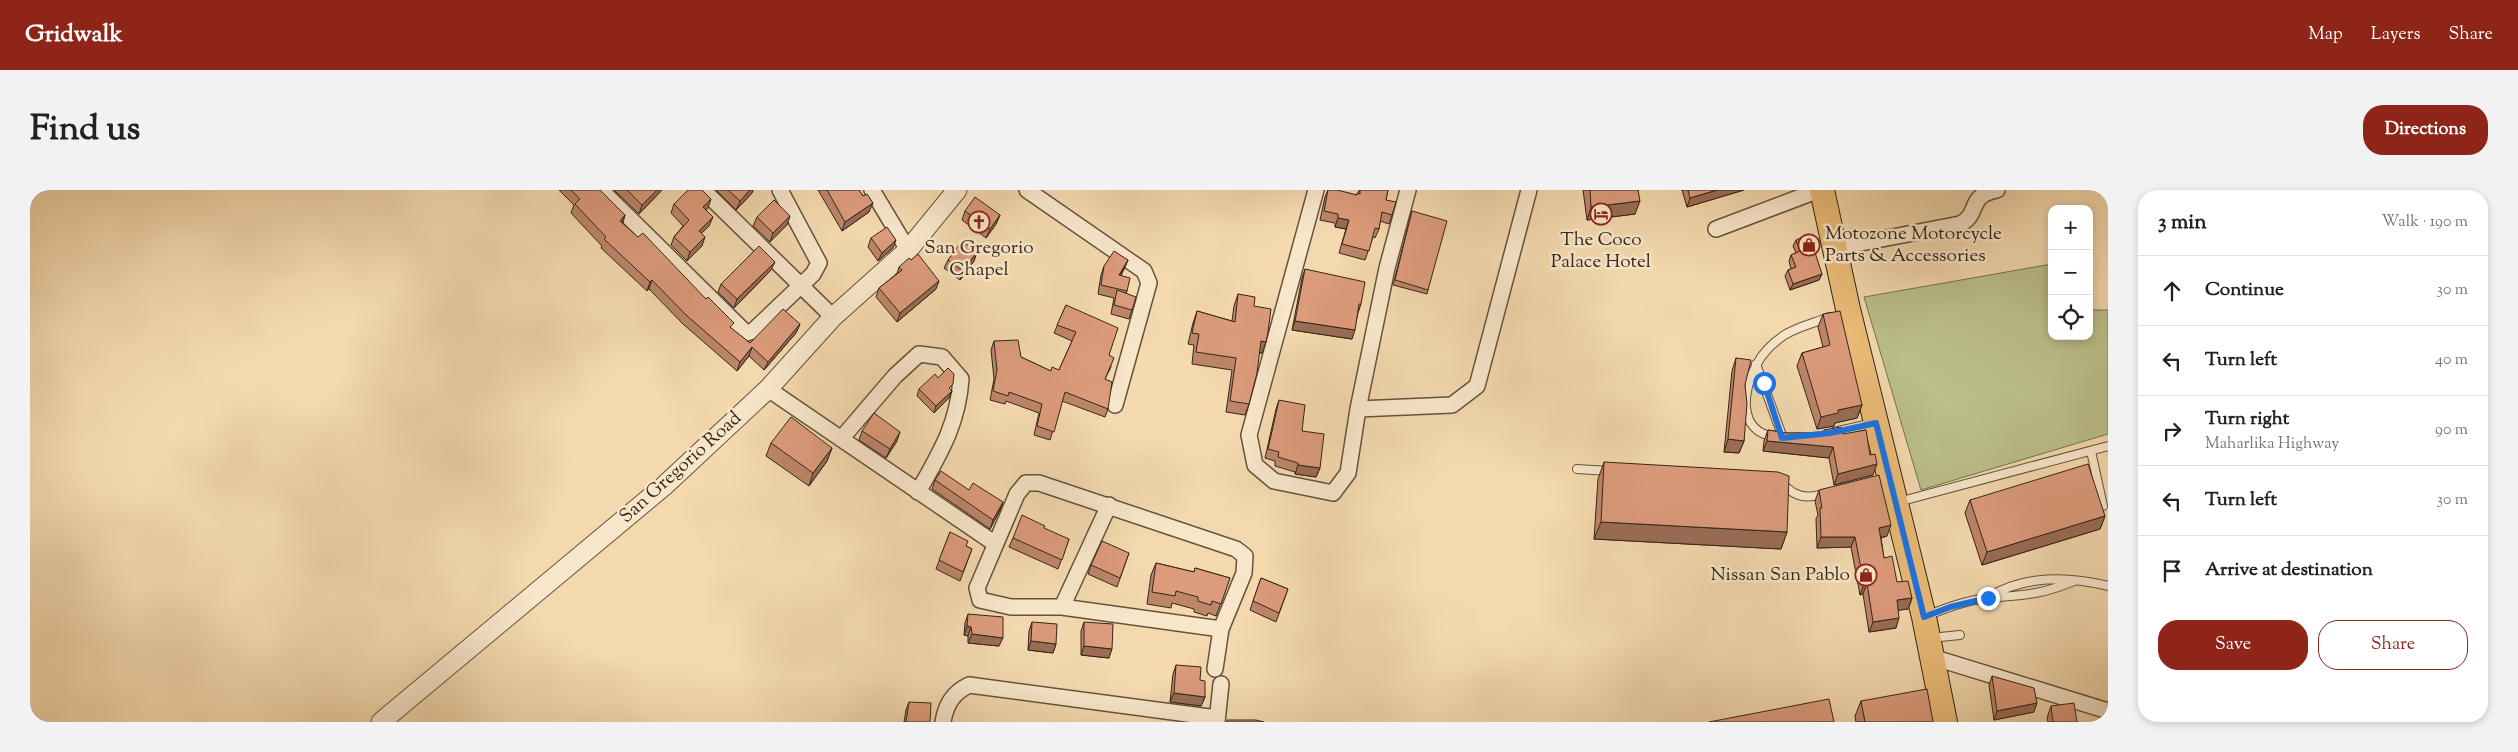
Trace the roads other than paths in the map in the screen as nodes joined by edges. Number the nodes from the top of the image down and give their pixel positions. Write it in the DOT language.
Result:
graph roads {
  1 [pos="601,190"];
  2 [pos="703,190"];
  3 [pos="780,190"];
  4 [pos="872,190"];
  5 [pos="957,190"];
  6 [pos="1027,190"];
  7 [pos="1316,190"];
  8 [pos="1408,190"];
  9 [pos="1529,190"];
  10 [pos="1821,190"];
  11 [pos="1997,190"];
  12 [pos="1716,229"];
  13 [pos="1835,248"];
  14 [pos="908,250"];
  15 [pos="801,286"];
  16 [pos="1848,310"];
  17 [pos="833,317"];
  18 [pos="1756,364"];
  19 [pos="768,389"];
  20 [pos="1115,405"];
  21 [pos="1358,409"];
  22 [pos="1876,423"];
  23 [pos="1821,434"];
  24 [pos="1792,437"];
  25 [pos="1782,438"];
  26 [pos="841,439"];
  27 [pos="2108,446"];
  28 [pos="2091,450"];
  29 [pos="1577,469"];
  30 [pos="1616,472"];
  31 [pos="1772,482"];
  32 [pos="918,492"];
  33 [pos="1832,492"];
  34 [pos="1896,503"];
  35 [pos="1109,505"];
  36 [pos="2103,506"];
  37 [pos="994,543"];
  38 [pos="2074,581"];
  39 [pos="2108,586"];
  40 [pos="1988,598"];
  41 [pos="1062,607"];
  42 [pos="1221,629"];
  43 [pos="1960,635"];
  44 [pos="1928,637"];
  45 [pos="1215,669"];
  46 [pos="1221,684"];
  47 [pos="2108,711"];
  48 [pos="1217,720"];
  49 [pos="381,722"];
  50 [pos="943,722"];
  51 [pos="1945,722"];
  1 -- 15 [label="street"];
  2 -- 15 [label="street"];
  3 -- 15 [label="street"];
  4 -- 14 [label="street"];
  5 -- 14 [label="street, San Gregorio Road"];
  6 -- 20 [label="street"];
  7 -- 21 [label="street"];
  8 -- 21 [label="street"];
  9 -- 21 [label="street"];
  10 -- 12 [label="street"];
  10 -- 13 [label="main road"];
  11 -- 13 [label="street"];
  13 -- 16 [label="main road"];
  14 -- 17 [label="street, San Gregorio Road"];
  15 -- 17 [label="street"];
  16 -- 18 [label="lane"];
  16 -- 22 [label="main road"];
  17 -- 19 [label="street, San Gregorio Road"];
  18 -- 25 [label="lane"];
  18 -- 25 [label="lane"];
  19 -- 26 [label="street"];
  19 -- 49 [label="street, San Gregorio Road"];
  22 -- 23 [label="lane"];
  22 -- 34 [label="main road"];
  24 -- 25 [label="lane"];
  26 -- 32 [label="street"];
  26 -- 32 [label="street"];
  27 -- 28 [label="lane"];
  28 -- 34 [label="lane"];
  28 -- 36 [label="lane"];
  29 -- 30 [label="lane"];
  31 -- 33 [label="lane"];
  32 -- 37 [label="street"];
  34 -- 44 [label="main road"];
  35 -- 37 [label="street"];
  35 -- 41 [label="street"];
  35 -- 42 [label="street"];
  37 -- 41 [label="street"];
  38 -- 39 [label="lane"];
  38 -- 40 [label="lane"];
  38 -- 40 [label="lane"];
  40 -- 44 [label="lane"];
  41 -- 42 [label="street"];
  42 -- 45 [label="street"];
  43 -- 44 [label="lane"];
  44 -- 47 [label="street"];
  44 -- 51 [label="main road"];
  46 -- 48 [label="street"];
  48 -- 50 [label="street"];
}
